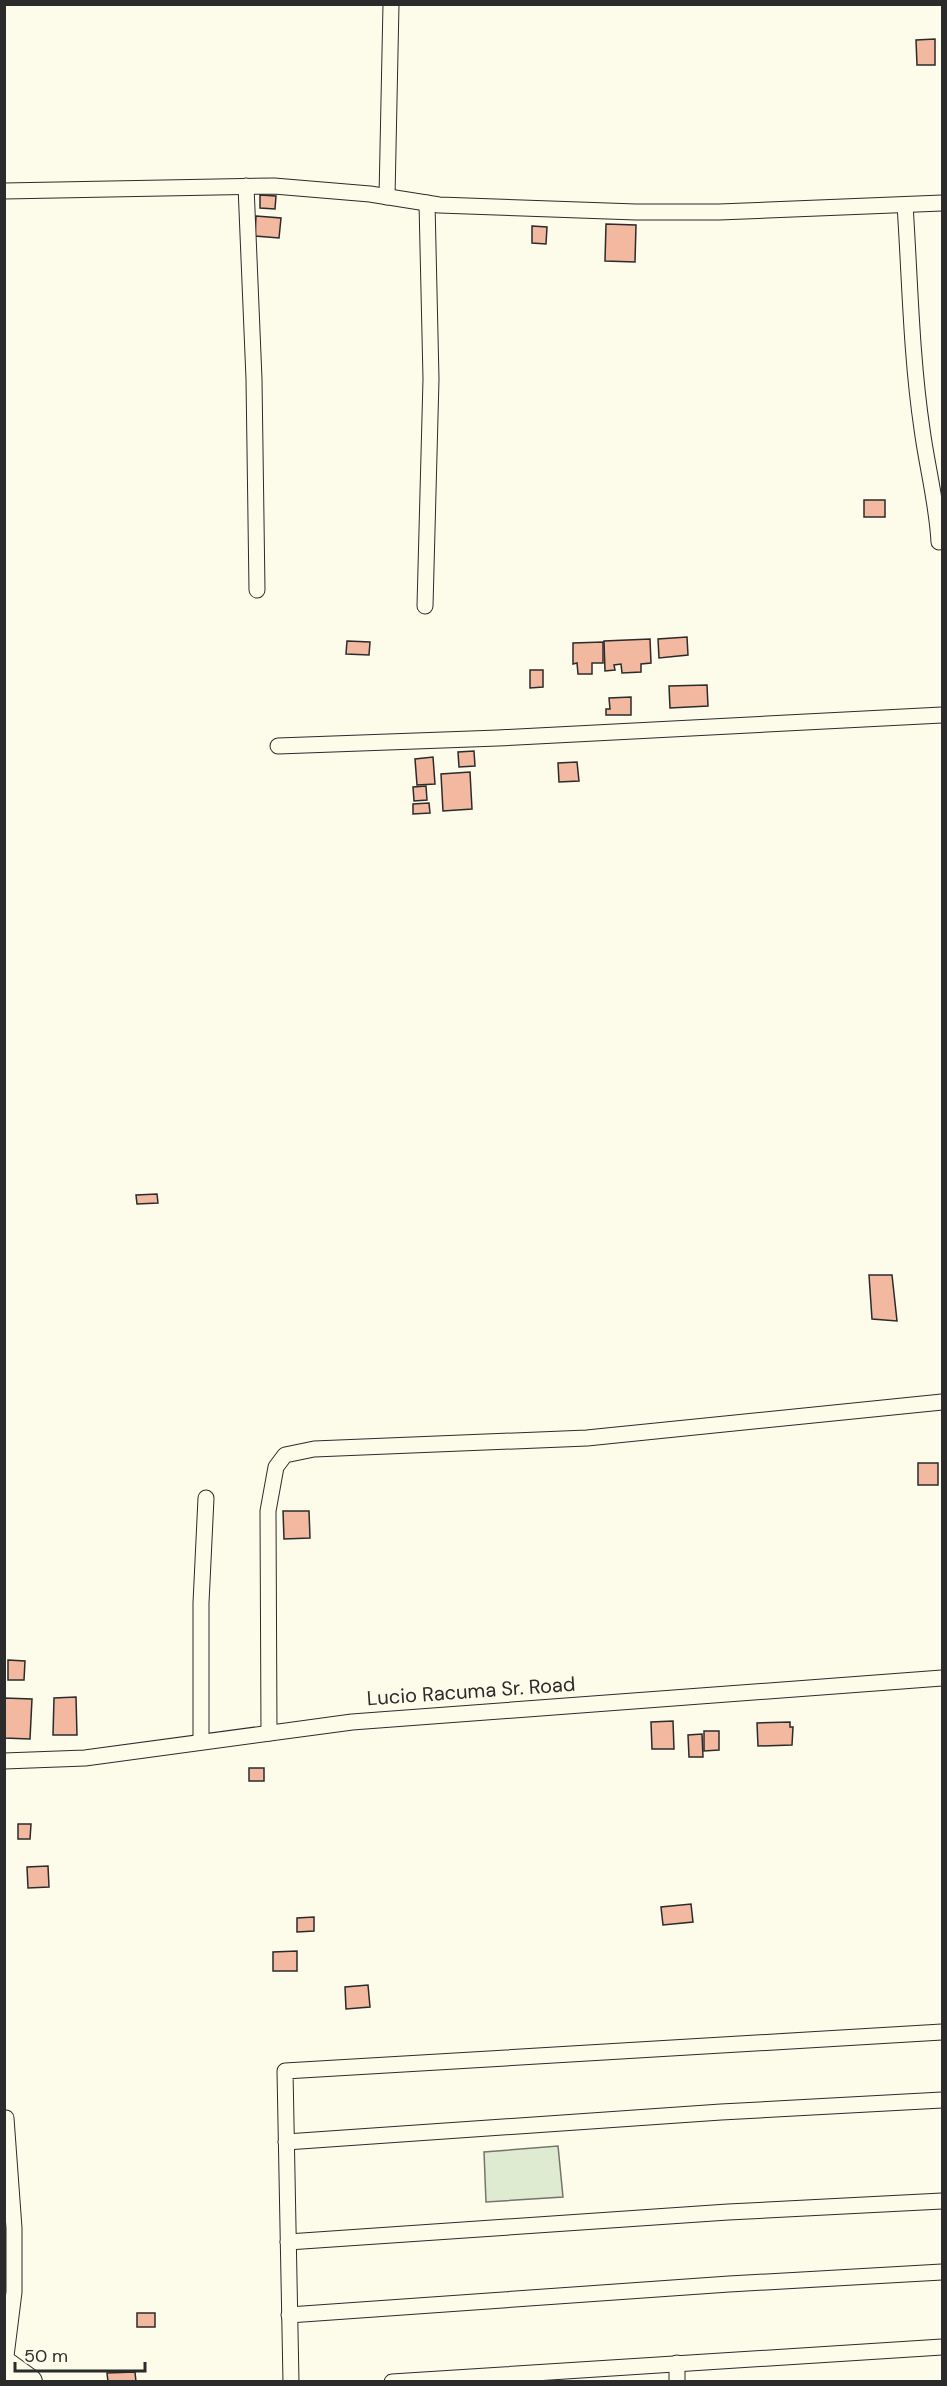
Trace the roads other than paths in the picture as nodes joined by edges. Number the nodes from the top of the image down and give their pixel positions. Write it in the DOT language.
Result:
graph roads {
  1 [pos="391,4"];
  2 [pos="246,186"];
  3 [pos="4,190"];
  4 [pos="387,196"];
  5 [pos="427,203"];
  6 [pos="942,203"];
  7 [pos="905,205"];
  8 [pos="939,542"];
  9 [pos="257,590"];
  10 [pos="425,606"];
  11 [pos="942,715"];
  12 [pos="278,746"];
  13 [pos="942,1402"];
  14 [pos="206,1498"];
  15 [pos="942,1678"];
  16 [pos="268,1733"];
  17 [pos="201,1742"];
  18 [pos="4,1761"];
  19 [pos="942,2032"];
  20 [pos="942,2100"];
  21 [pos="6,2118"];
  22 [pos="286,2142"];
  23 [pos="942,2201"];
  24 [pos="288,2242"];
  25 [pos="942,2272"];
  26 [pos="289,2315"];
  27 [pos="942,2347"];
  28 [pos="5,2364"];
  29 [pos="677,2364"];
  30 [pos="578,2376"];
  31 [pos="482,2379"];
  32 [pos="29,2382"];
  33 [pos="291,2382"];
  34 [pos="392,2382"];
  35 [pos="677,2382"];
  1 -- 4 [label="street"];
  2 -- 3 [label="street"];
  2 -- 4 [label="street"];
  2 -- 9 [label="street"];
  4 -- 5 [label="street"];
  5 -- 7 [label="street"];
  5 -- 10 [label="street"];
  6 -- 7 [label="street"];
  7 -- 8 [label="street"];
  11 -- 12 [label="street"];
  13 -- 16 [label="street"];
  14 -- 17 [label="street"];
  15 -- 16 [label="street, Lucio Racuma Sr. Road"];
  16 -- 17 [label="street, Lucio Racuma Sr. Road"];
  17 -- 18 [label="street, Lucio Racuma Sr. Road"];
  19 -- 22 [label="street"];
  20 -- 22 [label="street"];
  21 -- 28 [label="street"];
  22 -- 24 [label="street"];
  23 -- 24 [label="street"];
  24 -- 26 [label="street"];
  25 -- 26 [label="street"];
  26 -- 33 [label="street"];
  27 -- 29 [label="street"];
  28 -- 32 [label="main road"];
  29 -- 30 [label="street"];
  29 -- 35 [label="street"];
  30 -- 31 [label="street"];
  31 -- 34 [label="street"];
}
